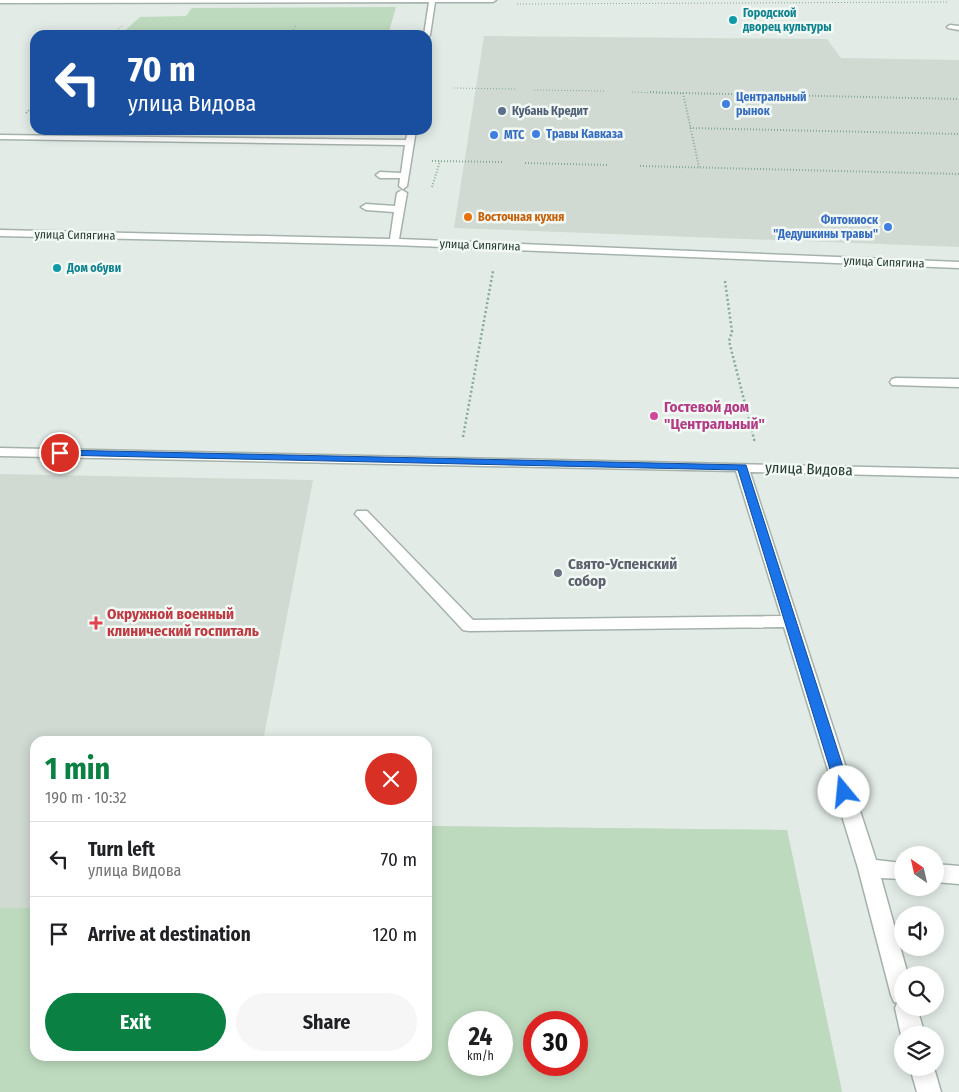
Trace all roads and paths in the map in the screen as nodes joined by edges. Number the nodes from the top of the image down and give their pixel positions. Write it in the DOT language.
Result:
graph roads {
  1 [pos="432,0"];
  2 [pos="493,0"];
  3 [pos="0,1"];
  4 [pos="949,2"];
  5 [pos="518,4"];
  6 [pos="950,28"];
  7 [pos="959,28"];
  8 [pos="427,30"];
  9 [pos="454,88"];
  10 [pos="515,89"];
  11 [pos="534,90"];
  12 [pos="604,91"];
  13 [pos="632,92"];
  14 [pos="683,93"];
  15 [pos="959,99"];
  16 [pos="690,128"];
  17 [pos="959,134"];
  18 [pos="411,135"];
  19 [pos="0,137"];
  20 [pos="410,143"];
  21 [pos="407,160"];
  22 [pos="440,161"];
  23 [pos="502,162"];
  24 [pos="525,163"];
  25 [pos="606,165"];
  26 [pos="640,166"];
  27 [pos="699,167"];
  28 [pos="959,174"];
  29 [pos="380,175"];
  30 [pos="404,176"];
  31 [pos="432,188"];
  32 [pos="366,207"];
  33 [pos="399,209"];
  34 [pos="0,233"];
  35 [pos="394,242"];
  36 [pos="494,264"];
  37 [pos="959,264"];
  38 [pos="724,274"];
  39 [pos="896,382"];
  40 [pos="959,383"];
  41 [pos="462,443"];
  42 [pos="755,443"];
  43 [pos="0,452"];
  44 [pos="742,467"];
  45 [pos="959,473"];
  46 [pos="362,514"];
  47 [pos="790,621"];
  48 [pos="868,868"];
  49 [pos="894,870"];
  50 [pos="944,874"];
  51 [pos="959,875"];
  52 [pos="894,966"];
  53 [pos="924,1076"];
  54 [pos="929,1092"];
  1 -- 2 [label="street"];
  1 -- 3 [label="street"];
  1 -- 8 [label="street"];
  4 -- 5 [label="path"];
  6 -- 7 [label="street"];
  9 -- 10 [label="path"];
  11 -- 12 [label="path"];
  13 -- 14 [label="path"];
  14 -- 15 [label="path"];
  14 -- 16 [label="path"];
  16 -- 17 [label="path"];
  16 -- 27 [label="path"];
  18 -- 20 [label="street"];
  19 -- 20 [label="street"];
  20 -- 21 [label="street"];
  21 -- 22 [label="path"];
  21 -- 30 [label="street"];
  22 -- 23 [label="path"];
  22 -- 31 [label="path"];
  24 -- 25 [label="path"];
  26 -- 27 [label="path"];
  27 -- 28 [label="path"];
  29 -- 30 [label="street"];
  30 -- 33 [label="street"];
  32 -- 33 [label="street"];
  33 -- 35 [label="street"];
  34 -- 35 [label="street, улица Сипягина"];
  35 -- 37 [label="street, улица Сипягина"];
  36 -- 41 [label="path"];
  38 -- 42 [label="path"];
  39 -- 40 [label="street"];
  43 -- 44 [label="street, улица Видова"];
  44 -- 45 [label="street, улица Видова"];
  44 -- 47 [label="street"];
  46 -- 47 [label="street"];
  47 -- 48 [label="street"];
  48 -- 49 [label="street"];
  48 -- 52 [label="street"];
  50 -- 51 [label="street"];
  53 -- 54 [label="street"];
}
